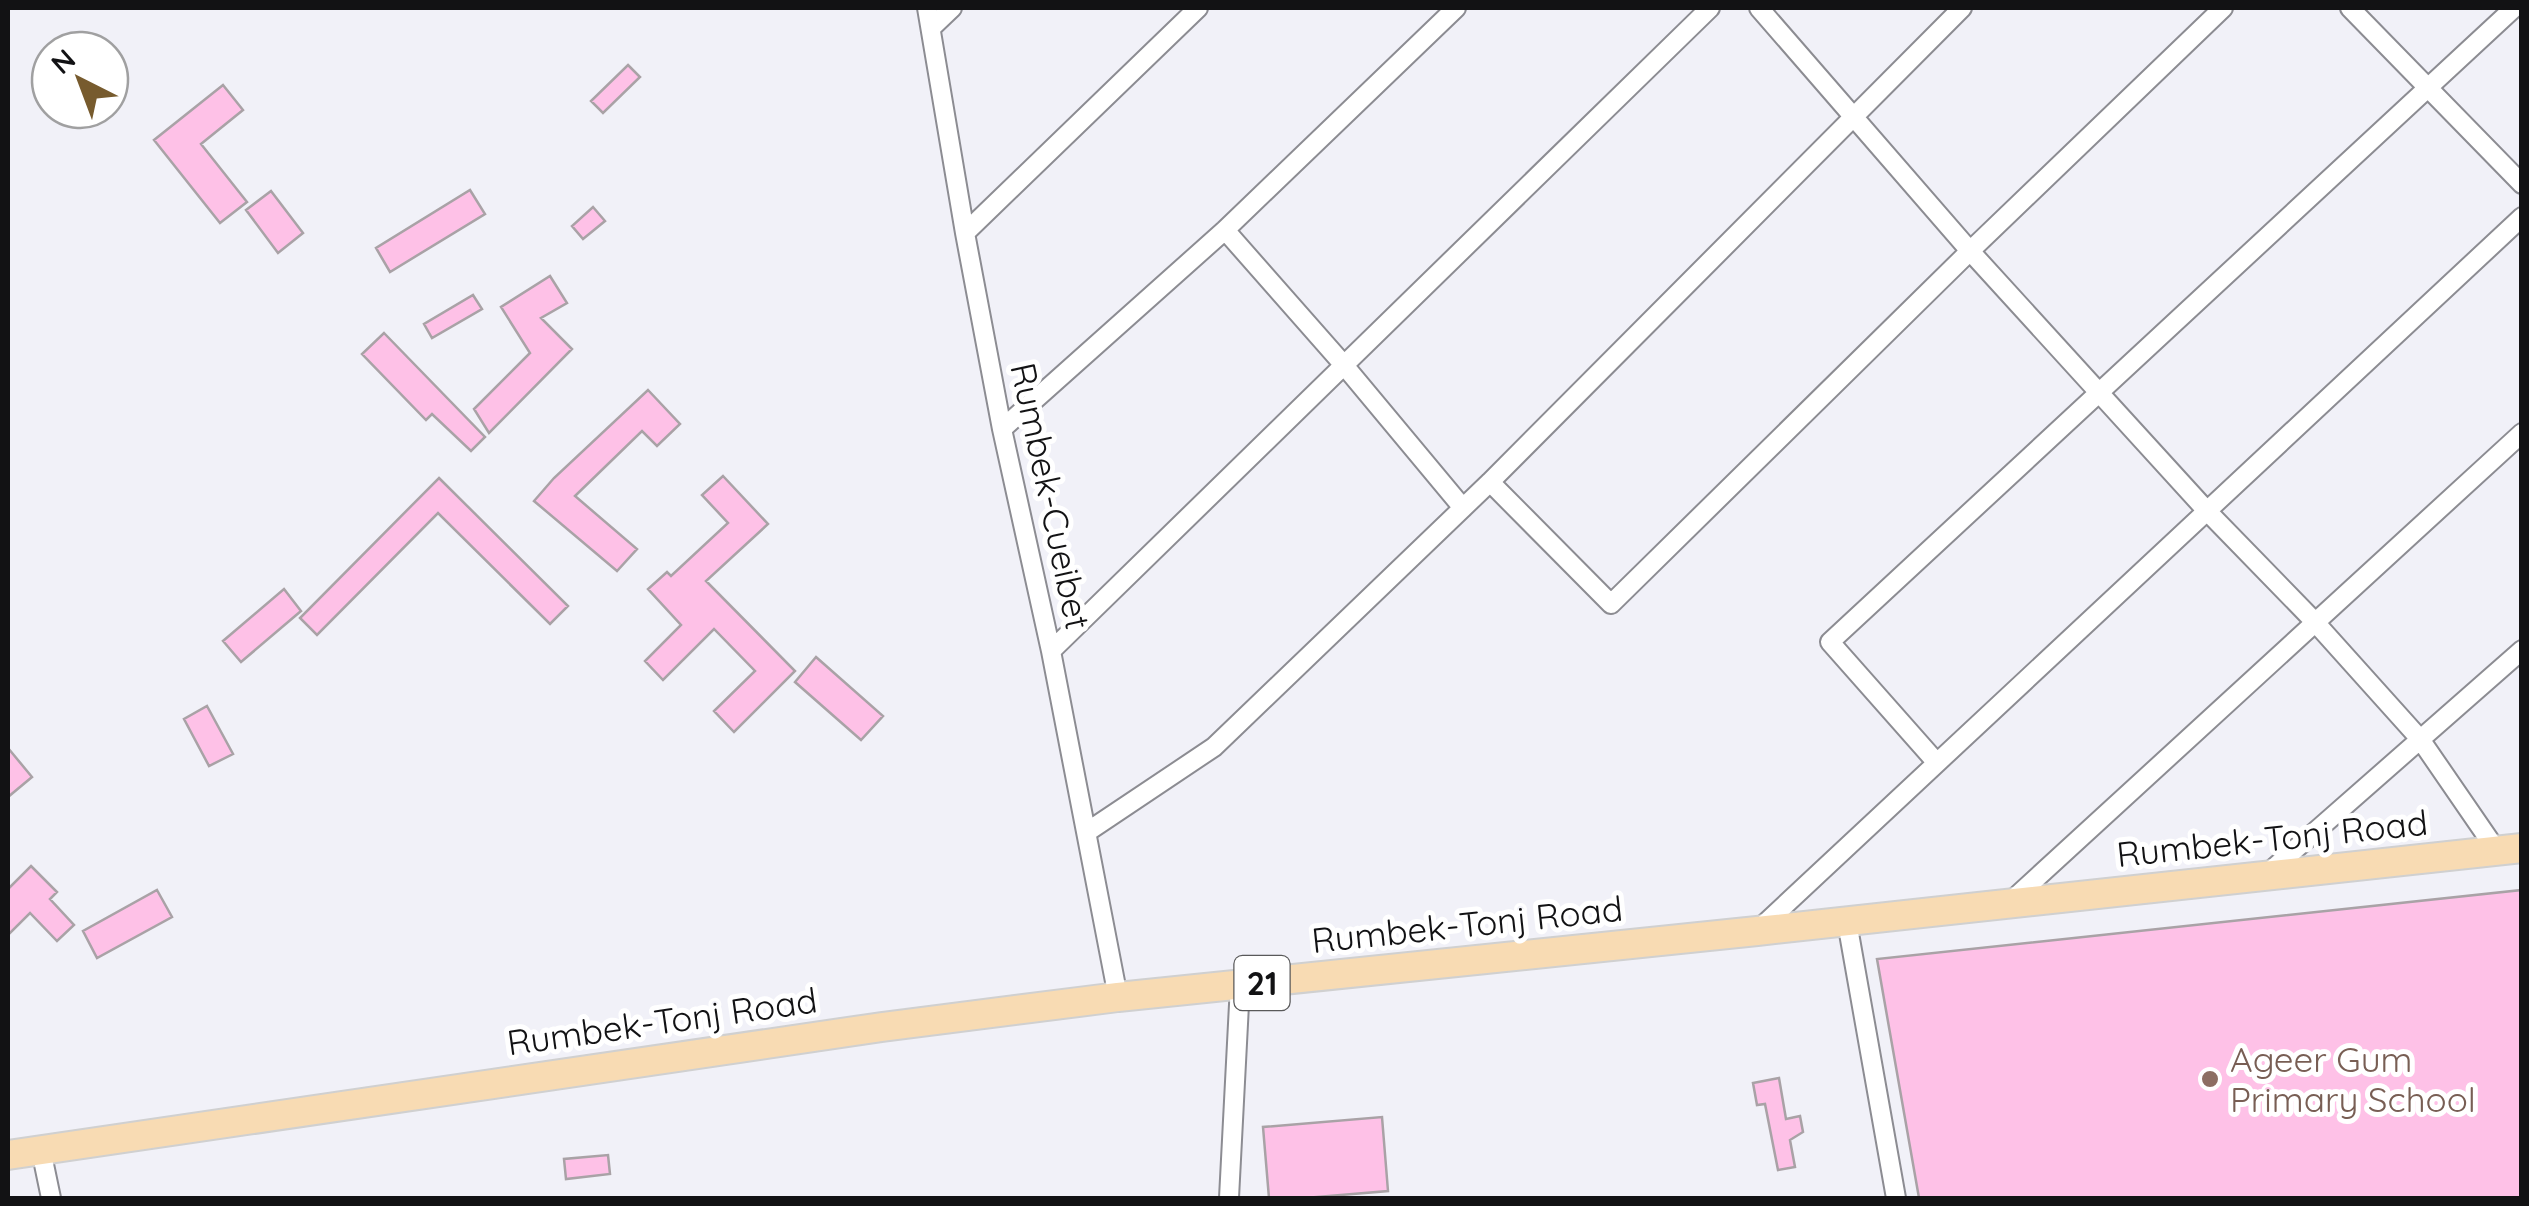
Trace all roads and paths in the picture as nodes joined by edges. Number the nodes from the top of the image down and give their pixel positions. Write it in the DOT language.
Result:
graph roads {
  1 [pos="926,8"];
  2 [pos="952,8"];
  3 [pos="1198,8"];
  4 [pos="1456,8"];
  5 [pos="1710,8"];
  6 [pos="1759,8"];
  7 [pos="1962,8"];
  8 [pos="2222,8"];
  9 [pos="2350,8"];
  10 [pos="2514,8"];
  11 [pos="930,28"];
  12 [pos="2428,86"];
  13 [pos="1852,116"];
  14 [pos="2522,184"];
  15 [pos="2522,218"];
  16 [pos="1225,230"];
  17 [pos="965,234"];
  18 [pos="1970,251"];
  19 [pos="1343,364"];
  20 [pos="2100,393"];
  21 [pos="1002,429"];
  22 [pos="2522,433"];
  23 [pos="1490,482"];
  24 [pos="1463,508"];
  25 [pos="2207,511"];
  26 [pos="2314,621"];
  27 [pos="1051,650"];
  28 [pos="2522,650"];
  29 [pos="2420,739"];
  30 [pos="1937,763"];
  31 [pos="1087,832"];
  32 [pos="2509,850"];
  33 [pos="2264,876"];
  34 [pos="2008,904"];
  35 [pos="1847,922"];
  36 [pos="1757,932"];
  37 [pos="1240,986"];
  38 [pos="1118,998"];
  39 [pos="41,1150"];
  40 [pos="8,1155"];
  41 [pos="51,1198"];
  42 [pos="1230,1198"];
  43 [pos="1896,1198"];
  1 -- 11 [label="street, Rumbek-Cueibet"];
  2 -- 11 [label="street"];
  3 -- 17 [label="street"];
  4 -- 16 [label="street"];
  5 -- 19 [label="street"];
  6 -- 13 [label="street"];
  7 -- 13 [label="street"];
  8 -- 18 [label="street"];
  9 -- 12 [label="street"];
  10 -- 12 [label="street"];
  11 -- 17 [label="street, Rumbek-Cueibet"];
  12 -- 14 [label="street"];
  12 -- 20 [label="street"];
  13 -- 18 [label="street"];
  13 -- 23 [label="street"];
  15 -- 25 [label="street"];
  16 -- 19 [label="street"];
  16 -- 21 [label="street"];
  17 -- 21 [label="street, Rumbek-Cueibet"];
  18 -- 20 [label="street"];
  18 -- 23 [label="street"];
  19 -- 24 [label="street"];
  19 -- 27 [label="street"];
  20 -- 25 [label="street"];
  20 -- 30 [label="street"];
  21 -- 27 [label="street, Rumbek-Cueibet"];
  22 -- 26 [label="street"];
  23 -- 24 [label="street"];
  24 -- 31 [label="street"];
  25 -- 26 [label="street"];
  25 -- 30 [label="street"];
  26 -- 29 [label="street"];
  26 -- 34 [label="street"];
  27 -- 31 [label="street, Rumbek-Cueibet"];
  28 -- 29 [label="street"];
  29 -- 32 [label="street"];
  29 -- 33 [label="street"];
  30 -- 36 [label="street"];
  31 -- 38 [label="street, Rumbek-Cueibet"];
  32 -- 33 [label="main road, Rumbek-Tonj Road / 21"];
  33 -- 34 [label="main road, Rumbek-Tonj Road / 21"];
  34 -- 35 [label="main road, Rumbek-Tonj Road / 21"];
  35 -- 36 [label="main road, Rumbek-Tonj Road / 21"];
  35 -- 43 [label="street"];
  36 -- 37 [label="main road, Rumbek-Tonj Road / 21"];
  37 -- 38 [label="main road, Rumbek-Tonj Road / 21"];
  37 -- 42 [label="street"];
  38 -- 39 [label="main road, Rumbek-Tonj Road / 21"];
  39 -- 40 [label="main road, Rumbek-Tonj Road / 21"];
  39 -- 41 [label="street"];
}
